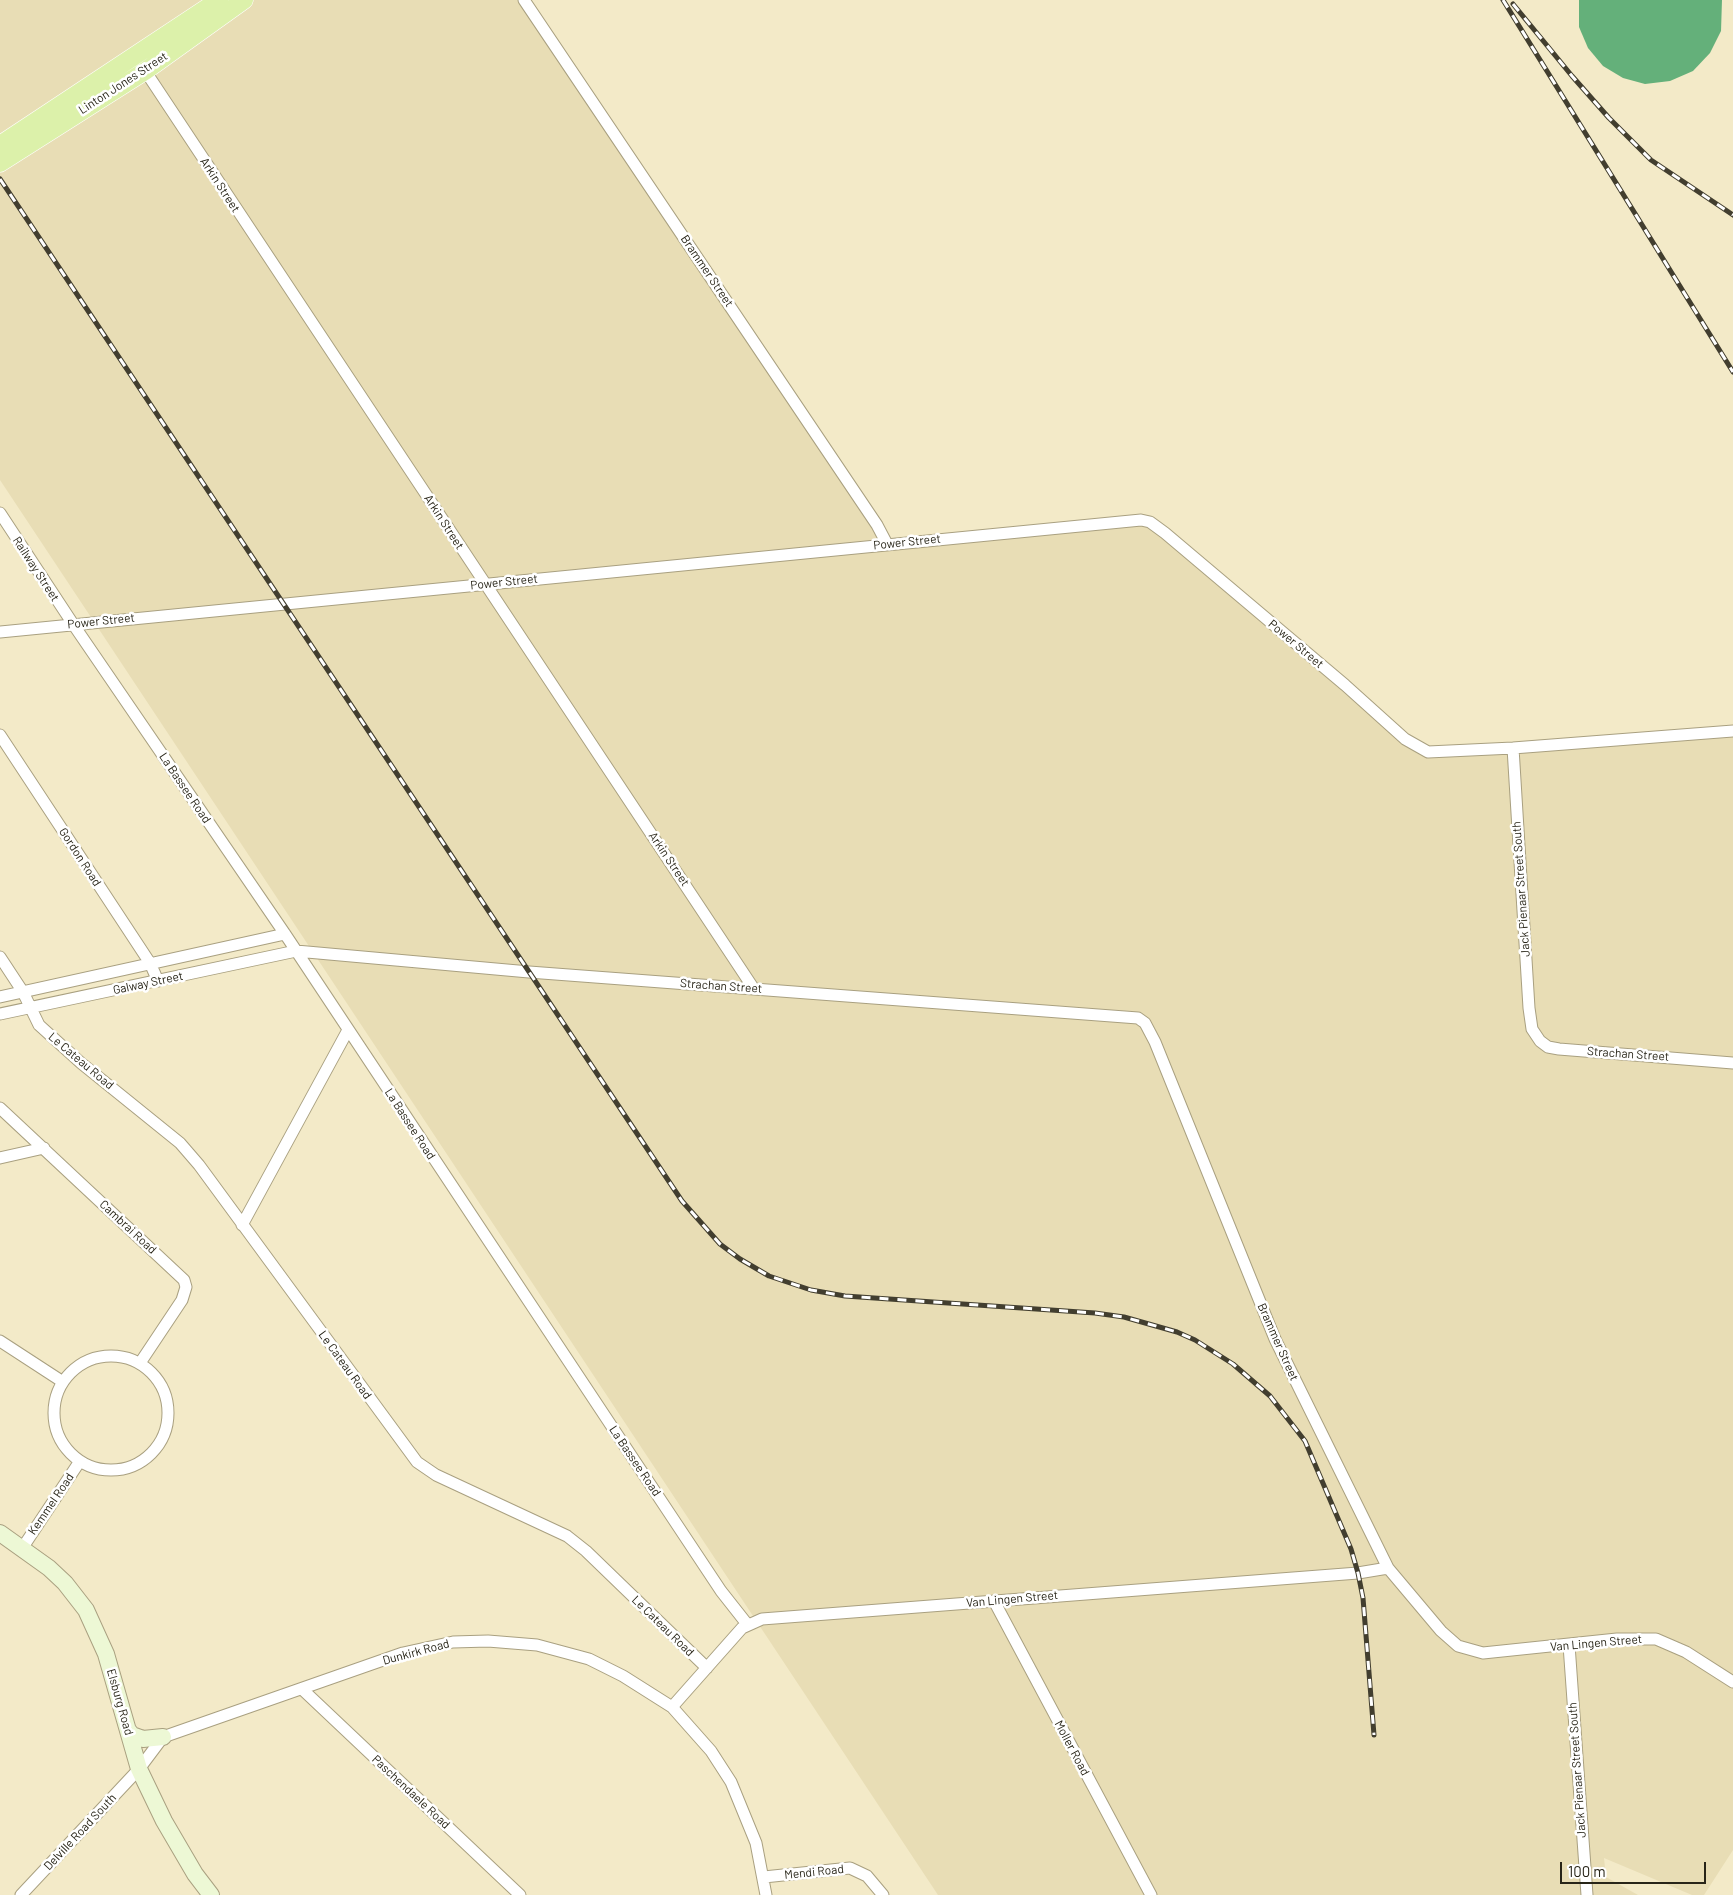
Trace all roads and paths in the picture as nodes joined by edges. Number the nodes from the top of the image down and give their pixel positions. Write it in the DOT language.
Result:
graph roads {
  1 [pos="524,0"];
  2 [pos="231,2"];
  3 [pos="135,54"];
  4 [pos="145,71"];
  5 [pos="0,145"];
  6 [pos="0,163"];
  7 [pos="0,513"];
  8 [pos="887,544"];
  9 [pos="484,584"];
  10 [pos="72,624"];
  11 [pos="0,632"];
  12 [pos="1733,731"];
  13 [pos="0,735"];
  14 [pos="1512,748"];
  15 [pos="285,934"];
  16 [pos="296,952"];
  17 [pos="0,958"];
  18 [pos="150,963"];
  19 [pos="158,981"];
  20 [pos="754,989"];
  21 [pos="23,992"];
  22 [pos="0,997"];
  23 [pos="29,1008"];
  24 [pos="0,1014"];
  25 [pos="1145,1022"];
  26 [pos="1532,1029"];
  27 [pos="348,1030"];
  28 [pos="1733,1063"];
  29 [pos="0,1108"];
  30 [pos="44,1148"];
  31 [pos="0,1158"];
  32 [pos="242,1225"];
  33 [pos="0,1341"];
  34 [pos="140,1363"];
  35 [pos="63,1382"];
  36 [pos="80,1461"];
  37 [pos="0,1533"];
  38 [pos="23,1548"];
  39 [pos="1388,1568"];
  40 [pos="994,1601"];
  41 [pos="747,1624"];
  42 [pos="1451,1640"];
  43 [pos="1569,1644"];
  44 [pos="707,1668"];
  45 [pos="1733,1682"];
  46 [pos="302,1689"];
  47 [pos="672,1707"];
  48 [pos="128,1730"];
  49 [pos="163,1737"];
  50 [pos="139,1769"];
  51 [pos="764,1877"];
  52 [pos="21,1895"];
  53 [pos="211,1895"];
  54 [pos="520,1895"];
  55 [pos="766,1895"];
  56 [pos="883,1895"];
  57 [pos="1151,1895"];
  58 [pos="1587,1895"];
  1 -- 8 [label="street, Brammer Street"];
  2 -- 3 [label="main road, Linton Jones Street"];
  2 -- 4 [label="main road, Linton Jones Street"];
  3 -- 4 [label="street, Arkin Street"];
  3 -- 5 [label="main road, Linton Jones Street"];
  4 -- 6 [label="main road, Linton Jones Street"];
  4 -- 9 [label="street, Arkin Street"];
  7 -- 10 [label="street, Railway Street"];
  8 -- 9 [label="street, Power Street"];
  8 -- 14 [label="street, Power Street"];
  9 -- 10 [label="street, Power Street"];
  9 -- 20 [label="street, Arkin Street"];
  10 -- 11 [label="street, Power Street"];
  10 -- 15 [label="street, La Bassee Road"];
  12 -- 14 [label="street, Power Street"];
  13 -- 18 [label="street, Gordon Road"];
  14 -- 26 [label="street, Jack Pienaar Street South"];
  15 -- 16 [label="street, La Bassee Road"];
  15 -- 18 [label="street, Galway Street"];
  16 -- 19 [label="street, Galway Street"];
  16 -- 20 [label="street, Strachan Street"];
  16 -- 27 [label="street, La Bassee Road"];
  17 -- 21 [label="street, Le Cateau Road"];
  18 -- 19 [label="street, Gordon Road"];
  18 -- 21 [label="street, Galway Street"];
  19 -- 23 [label="street, Galway Street"];
  20 -- 25 [label="street, Strachan Street"];
  21 -- 22 [label="street, Galway Street"];
  21 -- 23 [label="street, Le Cateau Road"];
  23 -- 24 [label="street, Galway Street"];
  23 -- 32 [label="street, Le Cateau Road"];
  25 -- 39 [label="street, Brammer Street"];
  26 -- 28 [label="street, Strachan Street"];
  27 -- 32 [label="street"];
  27 -- 41 [label="street, La Bassee Road"];
  29 -- 30 [label="street, Cambrai Road"];
  30 -- 31 [label="street"];
  30 -- 34 [label="street, Cambrai Road"];
  32 -- 44 [label="street, Le Cateau Road"];
  33 -- 35 [label="street"];
  34 -- 35 [label="street"];
  34 -- 36 [label="street"];
  35 -- 36 [label="street"];
  36 -- 38 [label="street, Kemmel Road"];
  37 -- 38 [label="main road, Elsburg Road"];
  38 -- 48 [label="main road, Elsburg Road"];
  39 -- 40 [label="street, Van Lingen Street"];
  39 -- 42 [label="street, Brammer Street"];
  40 -- 41 [label="street, Van Lingen Street"];
  40 -- 57 [label="street, Moller Road"];
  41 -- 44 [label="street"];
  42 -- 43 [label="street, Van Lingen Street"];
  43 -- 45 [label="street, Van Lingen Street"];
  43 -- 58 [label="street, Jack Pienaar Street South"];
  44 -- 47 [label="street"];
  46 -- 47 [label="street, Dunkirk Road"];
  46 -- 49 [label="street, Dunkirk Road"];
  46 -- 54 [label="street, Paschendaele Road"];
  47 -- 51 [label="street, Dunkirk Road"];
  48 -- 49 [label="main road"];
  48 -- 50 [label="main road, Elsburg Road"];
  49 -- 50 [label="street"];
  50 -- 52 [label="street, Delville Road South"];
  50 -- 53 [label="main road, Elsburg Road"];
  51 -- 55 [label="street, Dunkirk Road"];
  51 -- 56 [label="street, Mendi Road"];
}
